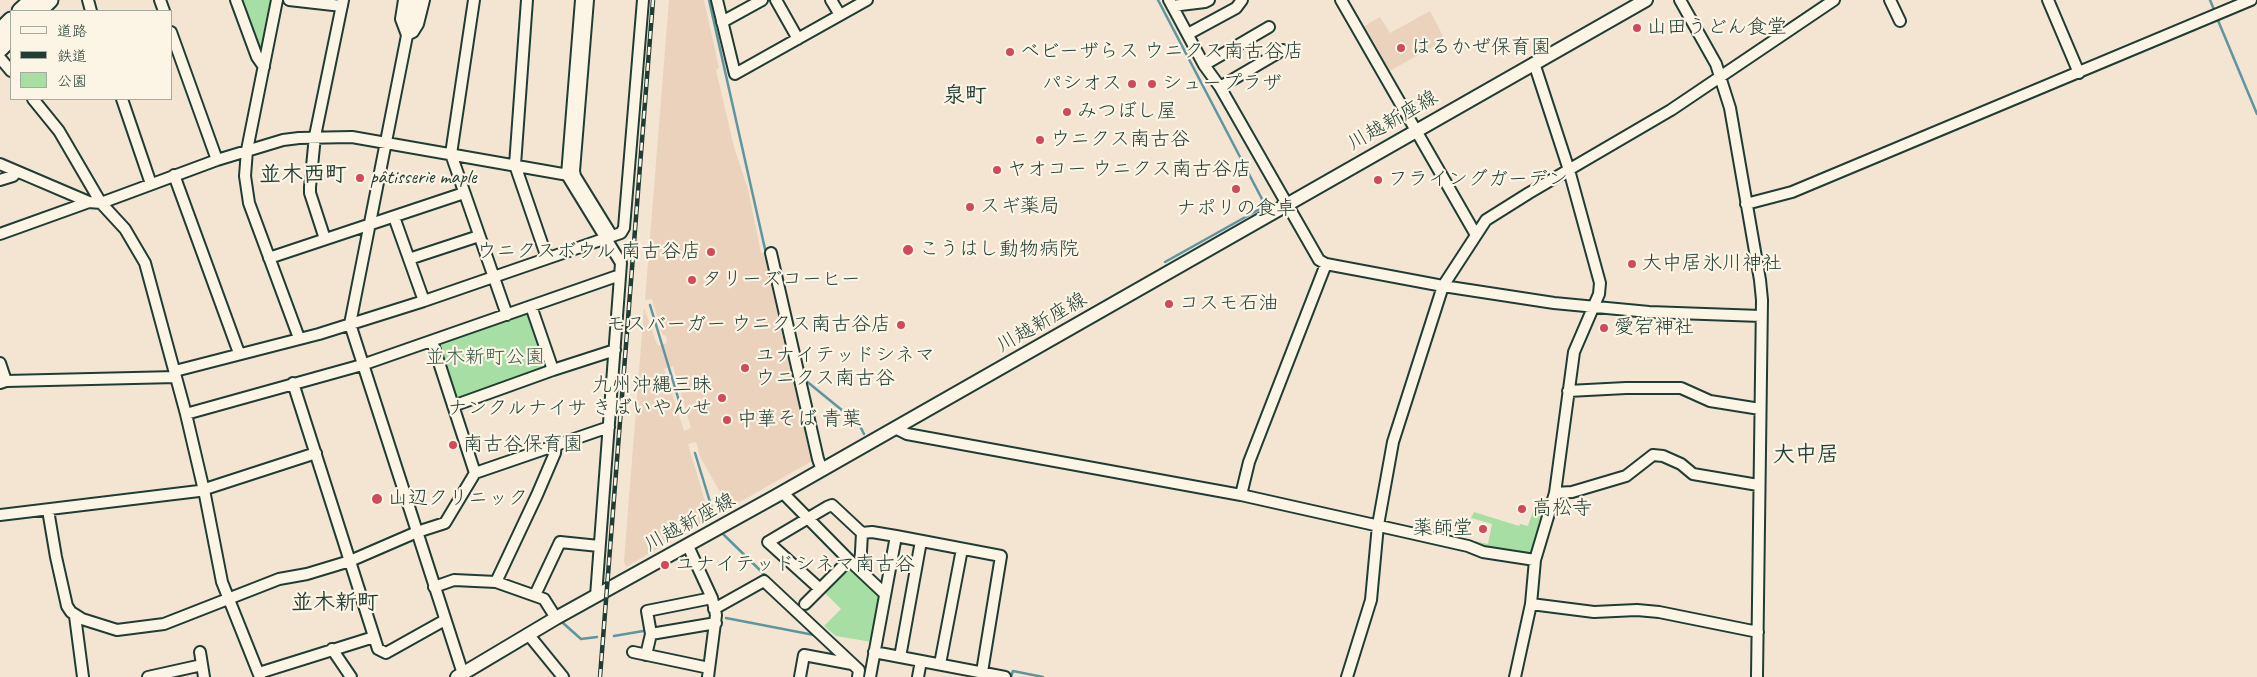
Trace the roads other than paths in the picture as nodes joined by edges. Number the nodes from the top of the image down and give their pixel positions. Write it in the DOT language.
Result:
graph roads {
  1 [pos="32,0"];
  2 [pos="50,0"];
  3 [pos="236,0"];
  4 [pos="277,0"];
  5 [pos="289,0"];
  6 [pos="404,0"];
  7 [pos="414,0"];
  8 [pos="424,0"];
  9 [pos="474,0"];
  10 [pos="527,0"];
  11 [pos="581,0"];
  12 [pos="588,0"];
  13 [pos="643,0"];
  14 [pos="717,0"];
  15 [pos="762,0"];
  16 [pos="776,0"];
  17 [pos="831,0"];
  18 [pos="867,0"];
  19 [pos="1209,0"];
  20 [pos="1242,0"];
  21 [pos="1340,0"];
  22 [pos="1646,0"];
  23 [pos="1680,0"];
  24 [pos="1834,0"];
  25 [pos="1890,0"];
  26 [pos="2048,0"];
  27 [pos="2251,0"];
  28 [pos="342,3"];
  29 [pos="1171,3"];
  30 [pos="21,10"];
  31 [pos="39,10"];
  32 [pos="840,15"];
  33 [pos="10,21"];
  34 [pos="1900,21"];
  35 [pos="722,22"];
  36 [pos="1269,27"];
  37 [pos="0,31"];
  38 [pos="1188,34"];
  39 [pos="172,35"];
  40 [pos="407,35"];
  41 [pos="10,39"];
  42 [pos="798,39"];
  43 [pos="0,48"];
  44 [pos="1284,50"];
  45 [pos="0,58"];
  46 [pos="1534,63"];
  47 [pos="1204,65"];
  48 [pos="264,67"];
  49 [pos="10,70"];
  50 [pos="2079,73"];
  51 [pos="579,76"];
  52 [pos="1720,76"];
  53 [pos="1220,87"];
  54 [pos="34,100"];
  55 [pos="122,100"];
  56 [pos="1415,130"];
  57 [pos="316,136"];
  58 [pos="386,143"];
  59 [pos="247,150"];
  60 [pos="451,154"];
  61 [pos="216,160"];
  62 [pos="0,164"];
  63 [pos="514,165"];
  64 [pos="1569,170"];
  65 [pos="17,172"];
  66 [pos="174,175"];
  67 [pos="571,176"];
  68 [pos="0,180"];
  69 [pos="151,184"];
  70 [pos="464,193"];
  71 [pos="89,202"];
  72 [pos="101,204"];
  73 [pos="1288,204"];
  74 [pos="1746,204"];
  75 [pos="394,217"];
  76 [pos="370,224"];
  77 [pos="0,234"];
  78 [pos="1476,235"];
  79 [pos="479,236"];
  80 [pos="608,237"];
  81 [pos="325,239"];
  82 [pos="771,253"];
  83 [pos="269,258"];
  84 [pos="547,258"];
  85 [pos="409,259"];
  86 [pos="1326,264"];
  87 [pos="620,276"];
  88 [pos="494,277"];
  89 [pos="1443,286"];
  90 [pos="424,301"];
  91 [pos="1592,305"];
  92 [pos="531,306"];
  93 [pos="507,315"];
  94 [pos="1761,316"];
  95 [pos="350,324"];
  96 [pos="299,338"];
  97 [pos="432,341"];
  98 [pos="615,350"];
  99 [pos="239,353"];
  100 [pos="0,363"];
  101 [pos="362,365"];
  102 [pos="553,370"];
  103 [pos="175,374"];
  104 [pos="3,382"];
  105 [pos="293,383"];
  106 [pos="1568,390"];
  107 [pos="453,406"];
  108 [pos="1760,409"];
  109 [pos="186,414"];
  110 [pos="609,427"];
  111 [pos="895,428"];
  112 [pos="556,444"];
  113 [pos="316,453"];
  114 [pos="822,470"];
  115 [pos="475,473"];
  116 [pos="1758,485"];
  117 [pos="203,490"];
  118 [pos="783,492"];
  119 [pos="1555,493"];
  120 [pos="1241,495"];
  121 [pos="48,510"];
  122 [pos="0,515"];
  123 [pos="808,518"];
  124 [pos="1378,526"];
  125 [pos="416,532"];
  126 [pos="862,533"];
  127 [pos="896,536"];
  128 [pos="921,541"];
  129 [pos="599,546"];
  130 [pos="688,546"];
  131 [pos="962,549"];
  132 [pos="849,560"];
  133 [pos="1535,560"];
  134 [pos="350,561"];
  135 [pos="860,570"];
  136 [pos="496,582"];
  137 [pos="434,587"];
  138 [pos="820,589"];
  139 [pos="885,594"];
  140 [pos="535,596"];
  141 [pos="596,596"];
  142 [pos="228,598"];
  143 [pos="713,603"];
  144 [pos="805,604"];
  145 [pos="1531,604"];
  146 [pos="75,616"];
  147 [pos="556,618"];
  148 [pos="445,620"];
  149 [pos="716,623"];
  150 [pos="1758,632"];
  151 [pos="528,634"];
  152 [pos="651,634"];
  153 [pos="374,637"];
  154 [pos="332,649"];
  155 [pos="200,652"];
  156 [pos="632,652"];
  157 [pos="874,652"];
  158 [pos="646,655"];
  159 [pos="900,657"];
  160 [pos="921,661"];
  161 [pos="853,664"];
  162 [pos="940,664"];
  163 [pos="202,665"];
  164 [pos="708,672"];
  165 [pos="982,672"];
  166 [pos="966,673"];
  167 [pos="260,675"];
  168 [pos="461,676"];
  169 [pos="83,677"];
  170 [pos="148,677"];
  171 [pos="204,677"];
  172 [pos="351,677"];
  173 [pos="563,677"];
  174 [pos="800,677"];
  175 [pos="858,677"];
  176 [pos="870,677"];
  177 [pos="918,677"];
  178 [pos="1005,677"];
  179 [pos="1347,677"];
  180 [pos="1516,677"];
  181 [pos="1757,677"];
  1 -- 30 [label="highway"];
  2 -- 31 [label="highway"];
  3 -- 48 [label="street"];
  4 -- 48 [label="street"];
  5 -- 28 [label="street"];
  6 -- 40 [label="street"];
  7 -- 40 [label="street"];
  8 -- 40 [label="street"];
  9 -- 60 [label="street"];
  10 -- 63 [label="street"];
  11 -- 51 [label="street"];
  12 -- 51 [label="street"];
  13 -- 80 [label="street"];
  14 -- 35 [label="street"];
  15 -- 35 [label="street"];
  16 -- 42 [label="street"];
  17 -- 32 [label="street"];
  18 -- 32 [label="street"];
  19 -- 29 [label="street"];
  20 -- 38 [label="street"];
  21 -- 56 [label="street"];
  22 -- 46 [label="main road, 川越新座線"];
  23 -- 52 [label="street"];
  24 -- 52 [label="street"];
  25 -- 34 [label="street"];
  26 -- 50 [label="street"];
  27 -- 50 [label="street"];
  28 -- 57 [label="street"];
  29 -- 38 [label="street"];
  32 -- 42 [label="street"];
  33 -- 37 [label="highway"];
  35 -- 42 [label="street"];
  36 -- 47 [label="street"];
  38 -- 47 [label="street"];
  39 -- 61 [label="street"];
  40 -- 58 [label="street"];
  41 -- 43 [label="highway"];
  44 -- 53 [label="street"];
  45 -- 49 [label="street"];
  46 -- 56 [label="main road, 川越新座線"];
  46 -- 64 [label="street"];
  47 -- 53 [label="street"];
  48 -- 59 [label="street"];
  50 -- 74 [label="street"];
  51 -- 67 [label="street"];
  52 -- 64 [label="street"];
  52 -- 74 [label="street"];
  53 -- 73 [label="street"];
  54 -- 72 [label="street"];
  55 -- 69 [label="street"];
  56 -- 73 [label="main road, 川越新座線"];
  56 -- 78 [label="street"];
  57 -- 58 [label="street"];
  57 -- 59 [label="street"];
  57 -- 81 [label="street"];
  58 -- 60 [label="street"];
  58 -- 76 [label="street"];
  59 -- 61 [label="street"];
  59 -- 83 [label="street"];
  60 -- 63 [label="street"];
  60 -- 70 [label="street"];
  61 -- 66 [label="street"];
  62 -- 65 [label="street"];
  63 -- 67 [label="street"];
  63 -- 84 [label="street"];
  64 -- 78 [label="street"];
  64 -- 91 [label="street"];
  65 -- 68 [label="street"];
  65 -- 71 [label="street"];
  66 -- 69 [label="street"];
  66 -- 99 [label="street"];
  67 -- 80 [label="street"];
  69 -- 72 [label="street"];
  70 -- 75 [label="street"];
  70 -- 79 [label="street"];
  71 -- 72 [label="street"];
  71 -- 77 [label="street"];
  72 -- 103 [label="street"];
  73 -- 86 [label="street"];
  73 -- 111 [label="main road, 川越新座線"];
  74 -- 94 [label="street"];
  75 -- 76 [label="street"];
  75 -- 85 [label="street"];
  76 -- 81 [label="street"];
  76 -- 95 [label="street"];
  78 -- 89 [label="street"];
  79 -- 85 [label="street"];
  79 -- 88 [label="street"];
  80 -- 84 [label="street"];
  80 -- 87 [label="street"];
  81 -- 83 [label="street"];
  82 -- 114 [label="street"];
  83 -- 96 [label="street"];
  84 -- 88 [label="street"];
  85 -- 90 [label="street"];
  86 -- 89 [label="street"];
  86 -- 120 [label="street"];
  87 -- 92 [label="street"];
  87 -- 98 [label="street"];
  88 -- 90 [label="street"];
  88 -- 93 [label="street"];
  89 -- 91 [label="street"];
  89 -- 124 [label="street"];
  90 -- 95 [label="street"];
  91 -- 94 [label="street"];
  91 -- 106 [label="street"];
  92 -- 93 [label="street"];
  92 -- 102 [label="street"];
  93 -- 97 [label="street"];
  94 -- 108 [label="street"];
  95 -- 96 [label="street"];
  95 -- 101 [label="street"];
  96 -- 99 [label="street"];
  97 -- 101 [label="street"];
  97 -- 107 [label="street"];
  98 -- 102 [label="street"];
  98 -- 110 [label="street"];
  99 -- 103 [label="street"];
  100 -- 104 [label="street"];
  101 -- 105 [label="street"];
  101 -- 125 [label="street"];
  102 -- 107 [label="street"];
  103 -- 104 [label="street"];
  103 -- 109 [label="street"];
  105 -- 109 [label="street"];
  105 -- 113 [label="street"];
  106 -- 108 [label="street"];
  106 -- 119 [label="street"];
  107 -- 115 [label="street"];
  108 -- 116 [label="street"];
  109 -- 117 [label="street"];
  110 -- 112 [label="street"];
  110 -- 129 [label="street"];
  111 -- 114 [label="main road, 川越新座線"];
  111 -- 120 [label="street"];
  112 -- 115 [label="street"];
  112 -- 136 [label="street"];
  113 -- 117 [label="street"];
  113 -- 134 [label="street"];
  114 -- 118 [label="main road, 川越新座線"];
  115 -- 125 [label="street"];
  116 -- 119 [label="street"];
  116 -- 150 [label="street"];
  117 -- 121 [label="street"];
  117 -- 142 [label="street"];
  118 -- 123 [label="street"];
  118 -- 130 [label="main road, 川越新座線"];
  119 -- 133 [label="street"];
  120 -- 124 [label="street"];
  121 -- 122 [label="street"];
  121 -- 146 [label="street"];
  123 -- 126 [label="street"];
  123 -- 132 [label="street"];
  123 -- 138 [label="street"];
  124 -- 133 [label="street"];
  124 -- 179 [label="street"];
  125 -- 134 [label="street"];
  125 -- 137 [label="street"];
  126 -- 127 [label="street"];
  126 -- 135 [label="street"];
  127 -- 128 [label="street"];
  127 -- 139 [label="street"];
  128 -- 131 [label="street"];
  128 -- 159 [label="street"];
  129 -- 140 [label="street"];
  129 -- 141 [label="street"];
  130 -- 141 [label="main road, 川越新座線"];
  130 -- 143 [label="street"];
  131 -- 162 [label="street"];
  131 -- 165 [label="street"];
  132 -- 135 [label="street"];
  132 -- 138 [label="street"];
  133 -- 145 [label="street"];
  134 -- 142 [label="street"];
  134 -- 153 [label="street"];
  135 -- 139 [label="street"];
  136 -- 137 [label="street"];
  136 -- 140 [label="street"];
  137 -- 148 [label="street"];
  138 -- 144 [label="street"];
  139 -- 157 [label="street"];
  140 -- 147 [label="street"];
  141 -- 147 [label="main road, 川越新座線"];
  142 -- 146 [label="street"];
  142 -- 167 [label="street"];
  143 -- 149 [label="street"];
  143 -- 152 [label="street"];
  143 -- 161 [label="street"];
  145 -- 150 [label="street"];
  145 -- 180 [label="street"];
  146 -- 169 [label="street"];
  147 -- 151 [label="main road, 川越新座線"];
  148 -- 153 [label="street"];
  148 -- 168 [label="street"];
  149 -- 152 [label="street"];
  149 -- 164 [label="street"];
  150 -- 181 [label="street"];
  151 -- 168 [label="main road, 川越新座線"];
  151 -- 173 [label="street"];
  152 -- 158 [label="street"];
  153 -- 154 [label="street"];
  154 -- 167 [label="street"];
  154 -- 172 [label="street"];
  155 -- 163 [label="street"];
  156 -- 158 [label="street"];
  157 -- 159 [label="street"];
  157 -- 176 [label="street"];
  158 -- 164 [label="street"];
  159 -- 160 [label="street"];
  160 -- 162 [label="street"];
  160 -- 177 [label="street"];
  161 -- 174 [label="street"];
  161 -- 175 [label="street"];
  162 -- 166 [label="street"];
  163 -- 170 [label="street"];
  163 -- 171 [label="street"];
  165 -- 166 [label="street"];
  165 -- 178 [label="street"];
}
